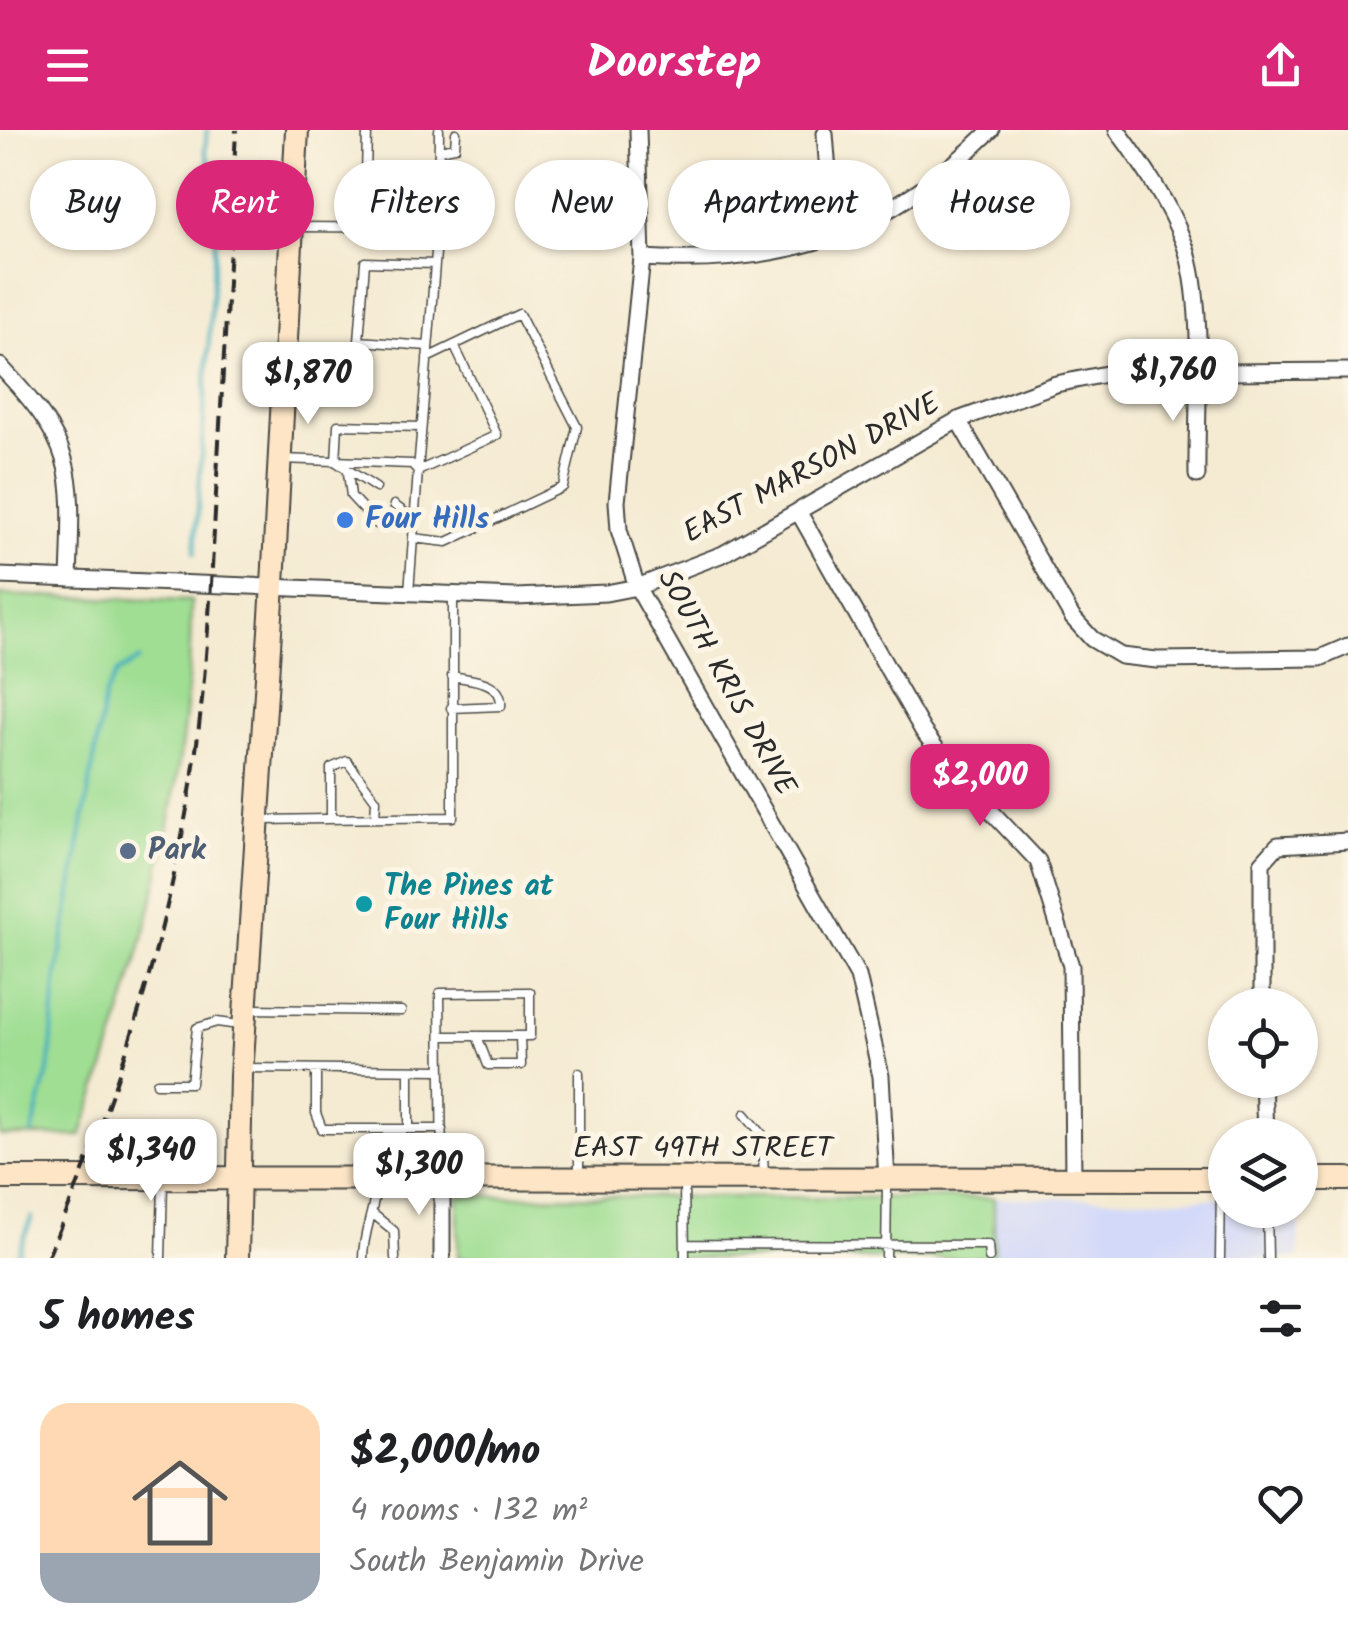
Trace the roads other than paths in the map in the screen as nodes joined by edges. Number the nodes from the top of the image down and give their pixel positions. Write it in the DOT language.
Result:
graph roads {
  1 [pos="297,130"];
  2 [pos="367,130"];
  3 [pos="439,130"];
  4 [pos="638,130"];
  5 [pos="991,130"];
  6 [pos="1117,130"];
  7 [pos="456,134"];
  8 [pos="824,134"];
  9 [pos="439,150"];
  10 [pos="295,160"];
  11 [pos="366,160"];
  12 [pos="439,160"];
  13 [pos="827,160"];
  14 [pos="893,209"];
  15 [pos="291,250"];
  16 [pos="436,250"];
  17 [pos="782,250"];
  18 [pos="642,258"];
  19 [pos="435,264"];
  20 [pos="454,345"];
  21 [pos="428,346"];
  22 [pos="427,358"];
  23 [pos="0,366"];
  24 [pos="1348,371"];
  25 [pos="1195,373"];
  26 [pos="958,420"];
  27 [pos="421,427"];
  28 [pos="280,459"];
  29 [pos="336,462"];
  30 [pos="418,471"];
  31 [pos="348,473"];
  32 [pos="1196,475"];
  33 [pos="376,488"];
  34 [pos="394,505"];
  35 [pos="798,510"];
  36 [pos="414,519"];
  37 [pos="413,538"];
  38 [pos="0,576"];
  39 [pos="70,579"];
  40 [pos="274,585"];
  41 [pos="637,587"];
  42 [pos="409,592"];
  43 [pos="453,595"];
  44 [pos="1348,646"];
  45 [pos="452,676"];
  46 [pos="451,708"];
  47 [pos="375,818"];
  48 [pos="330,819"];
  49 [pos="257,820"];
  50 [pos="1348,841"];
  51 [pos="1262,988"];
  52 [pos="401,1010"];
  53 [pos="244,1017"];
  54 [pos="441,1036"];
  55 [pos="477,1036"];
  56 [pos="520,1036"];
  57 [pos="241,1068"];
  58 [pos="316,1069"];
  59 [pos="409,1070"];
  60 [pos="441,1070"];
  61 [pos="579,1073"];
  62 [pos="157,1083"];
  63 [pos="745,1114"];
  64 [pos="409,1129"];
  65 [pos="442,1129"];
  66 [pos="0,1178"];
  67 [pos="163,1178"];
  68 [pos="238,1178"];
  69 [pos="376,1178"];
  70 [pos="442,1178"];
  71 [pos="579,1178"];
  72 [pos="684,1179"];
  73 [pos="764,1180"];
  74 [pos="887,1180"];
  75 [pos="1074,1180"];
  76 [pos="1208,1180"];
  77 [pos="1318,1180"];
  78 [pos="1348,1180"];
  79 [pos="374,1214"];
  80 [pos="1221,1228"];
  81 [pos="1267,1228"];
  82 [pos="685,1244"];
  83 [pos="886,1244"];
  84 [pos="161,1258"];
  85 [pos="238,1258"];
  86 [pos="363,1258"];
  87 [pos="395,1258"];
  88 [pos="442,1258"];
  89 [pos="685,1258"];
  90 [pos="886,1258"];
  91 [pos="989,1258"];
  92 [pos="1220,1258"];
  93 [pos="1268,1258"];
  1 -- 10 [label="street"];
  2 -- 11 [label="lane"];
  3 -- 9 [label="lane"];
  4 -- 18 [label="street, SOUTH KRIS DRIVE"];
  5 -- 14 [label="street"];
  6 -- 25 [label="street"];
  7 -- 9 [label="lane"];
  8 -- 13 [label="street"];
  9 -- 12 [label="lane"];
  15 -- 28 [label="street"];
  16 -- 19 [label="lane"];
  17 -- 18 [label="street"];
  18 -- 41 [label="street, SOUTH KRIS DRIVE"];
  19 -- 21 [label="lane"];
  19 -- 21 [label="lane"];
  20 -- 22 [label="lane"];
  20 -- 30 [label="lane"];
  20 -- 37 [label="lane"];
  21 -- 22 [label="lane"];
  22 -- 27 [label="lane"];
  23 -- 39 [label="street"];
  24 -- 25 [label="street, EAST MARSON DRIVE"];
  25 -- 26 [label="street, EAST MARSON DRIVE"];
  25 -- 32 [label="street"];
  26 -- 35 [label="street, EAST MARSON DRIVE"];
  26 -- 44 [label="street"];
  27 -- 29 [label="lane"];
  27 -- 30 [label="lane"];
  28 -- 29 [label="lane"];
  28 -- 40 [label="street"];
  29 -- 30 [label="lane"];
  29 -- 31 [label="lane"];
  30 -- 36 [label="lane"];
  31 -- 33 [label="lane"];
  31 -- 36 [label="lane"];
  34 -- 36 [label="lane"];
  35 -- 41 [label="street, EAST MARSON DRIVE"];
  35 -- 75 [label="street"];
  36 -- 37 [label="lane"];
  37 -- 42 [label="lane"];
  38 -- 39 [label="street, EAST MARSON DRIVE"];
  39 -- 40 [label="street, EAST MARSON DRIVE"];
  40 -- 42 [label="street, EAST MARSON DRIVE"];
  40 -- 49 [label="street"];
  41 -- 43 [label="street, EAST MARSON DRIVE"];
  41 -- 74 [label="street, SOUTH KRIS DRIVE"];
  42 -- 43 [label="street, EAST MARSON DRIVE"];
  43 -- 45 [label="lane"];
  45 -- 46 [label="lane"];
  45 -- 46 [label="lane"];
  46 -- 47 [label="lane"];
  47 -- 48 [label="lane"];
  47 -- 48 [label="lane"];
  48 -- 49 [label="lane"];
  49 -- 53 [label="street"];
  50 -- 51 [label="street"];
  52 -- 53 [label="lane"];
  53 -- 57 [label="street"];
  53 -- 62 [label="lane"];
  54 -- 55 [label="lane"];
  54 -- 56 [label="lane"];
  54 -- 60 [label="lane"];
  55 -- 56 [label="lane"];
  55 -- 56 [label="lane"];
  57 -- 58 [label="lane"];
  57 -- 68 [label="street"];
  58 -- 59 [label="lane"];
  58 -- 64 [label="lane"];
  59 -- 60 [label="lane"];
  59 -- 64 [label="lane"];
  60 -- 65 [label="lane"];
  61 -- 71 [label="lane"];
  63 -- 73 [label="lane"];
  64 -- 65 [label="lane"];
  65 -- 70 [label="lane"];
  66 -- 67 [label="street, EAST 49TH STREET"];
  67 -- 68 [label="street, EAST 49TH STREET"];
  67 -- 84 [label="lane"];
  68 -- 69 [label="street, EAST 49TH STREET"];
  68 -- 85 [label="street"];
  69 -- 70 [label="street, EAST 49TH STREET"];
  69 -- 79 [label="lane"];
  70 -- 71 [label="street, EAST 49TH STREET"];
  70 -- 88 [label="street"];
  71 -- 72 [label="street, EAST 49TH STREET"];
  72 -- 73 [label="street, EAST 49TH STREET"];
  72 -- 82 [label="lane"];
  73 -- 74 [label="street, EAST 49TH STREET"];
  74 -- 75 [label="street, EAST 49TH STREET"];
  74 -- 83 [label="lane"];
  75 -- 76 [label="street, EAST 49TH STREET"];
  77 -- 78 [label="street"];
  79 -- 86 [label="lane"];
  79 -- 87 [label="lane"];
  80 -- 92 [label="lane"];
  81 -- 93 [label="lane"];
  82 -- 83 [label="lane"];
  82 -- 89 [label="lane"];
  83 -- 90 [label="lane"];
  83 -- 91 [label="lane"];
}
